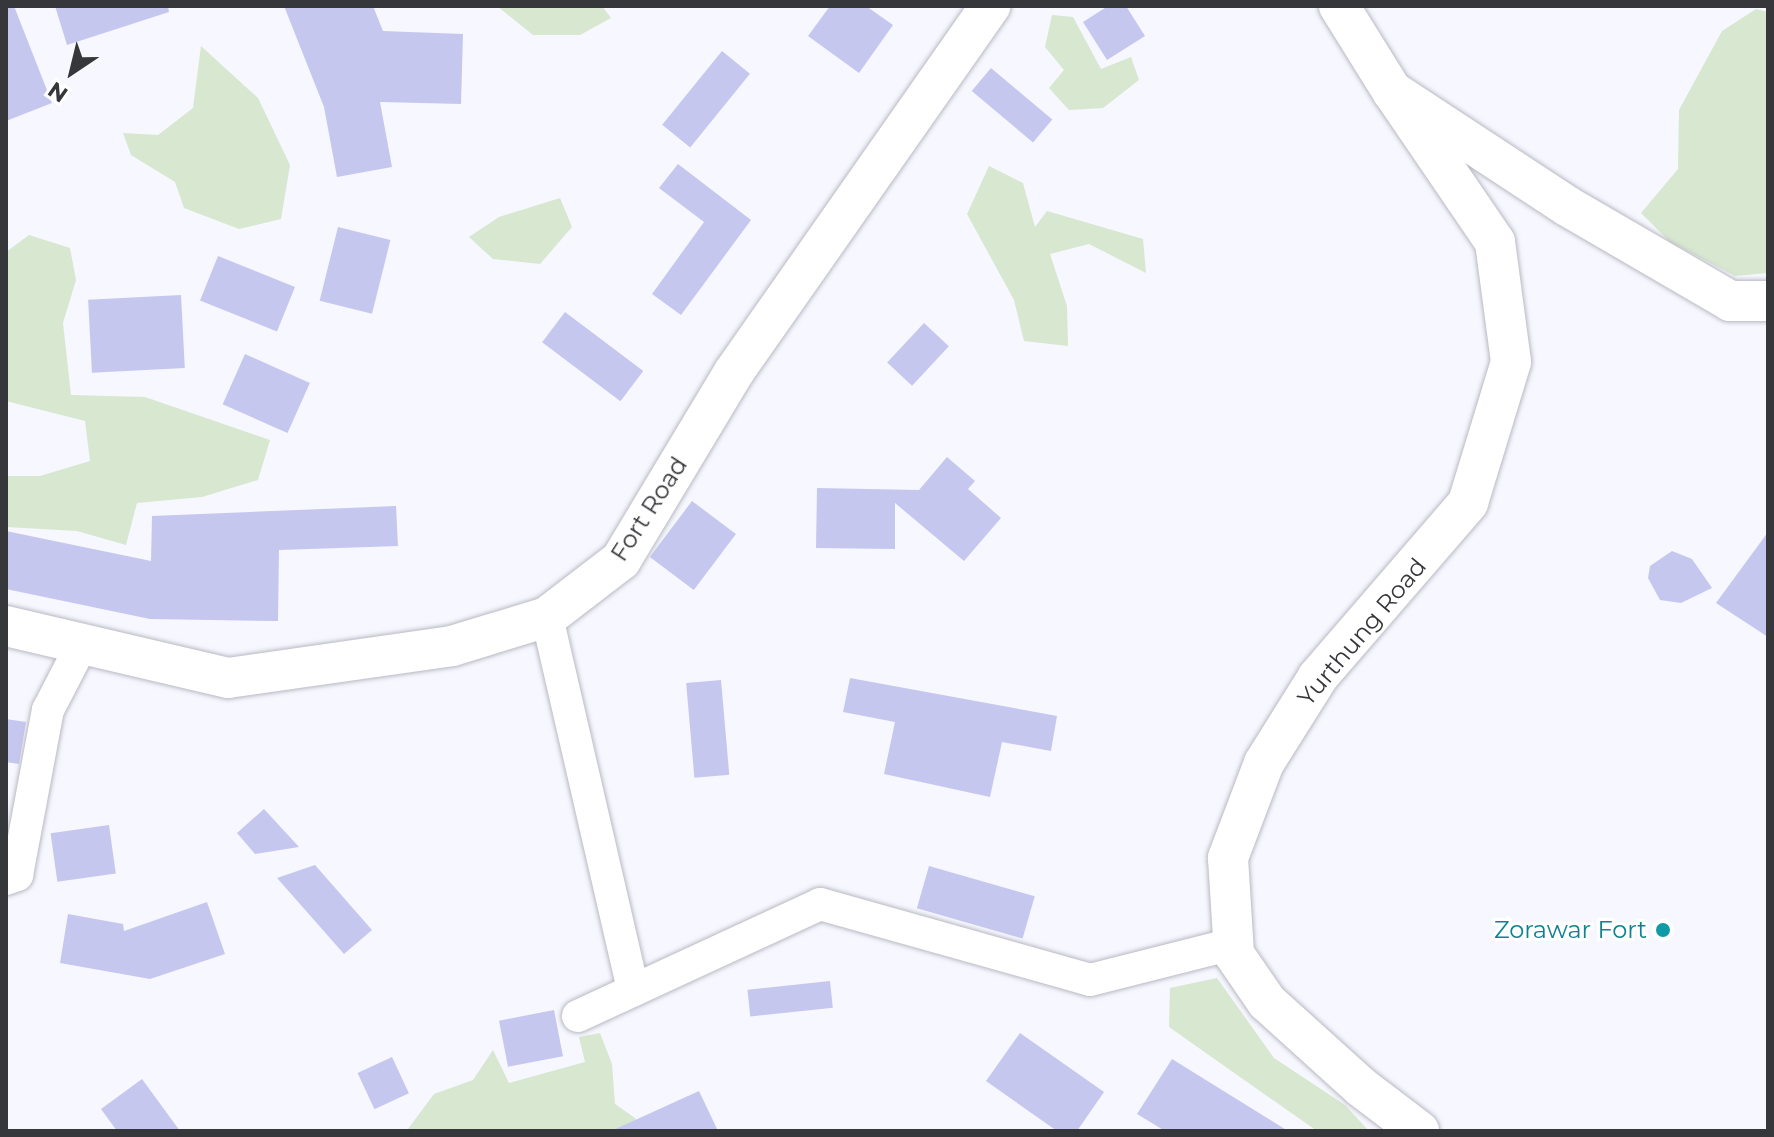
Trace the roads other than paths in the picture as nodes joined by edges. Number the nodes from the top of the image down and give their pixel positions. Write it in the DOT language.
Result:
graph roads {
  1 [pos="990,6"];
  2 [pos="1339,6"];
  3 [pos="1392,91"];
  4 [pos="1768,301"];
  5 [pos="547,617"];
  6 [pos="6,626"];
  7 [pos="82,644"];
  8 [pos="6,879"];
  9 [pos="1232,944"];
  10 [pos="633,990"];
  11 [pos="578,1016"];
  12 [pos="1419,1131"];
  1 -- 5 [label="street, Fort Road"];
  2 -- 3 [label="street, Yurthung Road"];
  3 -- 4 [label="street"];
  3 -- 9 [label="street, Yurthung Road"];
  5 -- 7 [label="street, Fort Road"];
  5 -- 10 [label="street"];
  6 -- 7 [label="street, Fort Road"];
  7 -- 8 [label="street"];
  9 -- 10 [label="street"];
  9 -- 12 [label="street, Yurthung Road"];
  10 -- 11 [label="street"];
}
